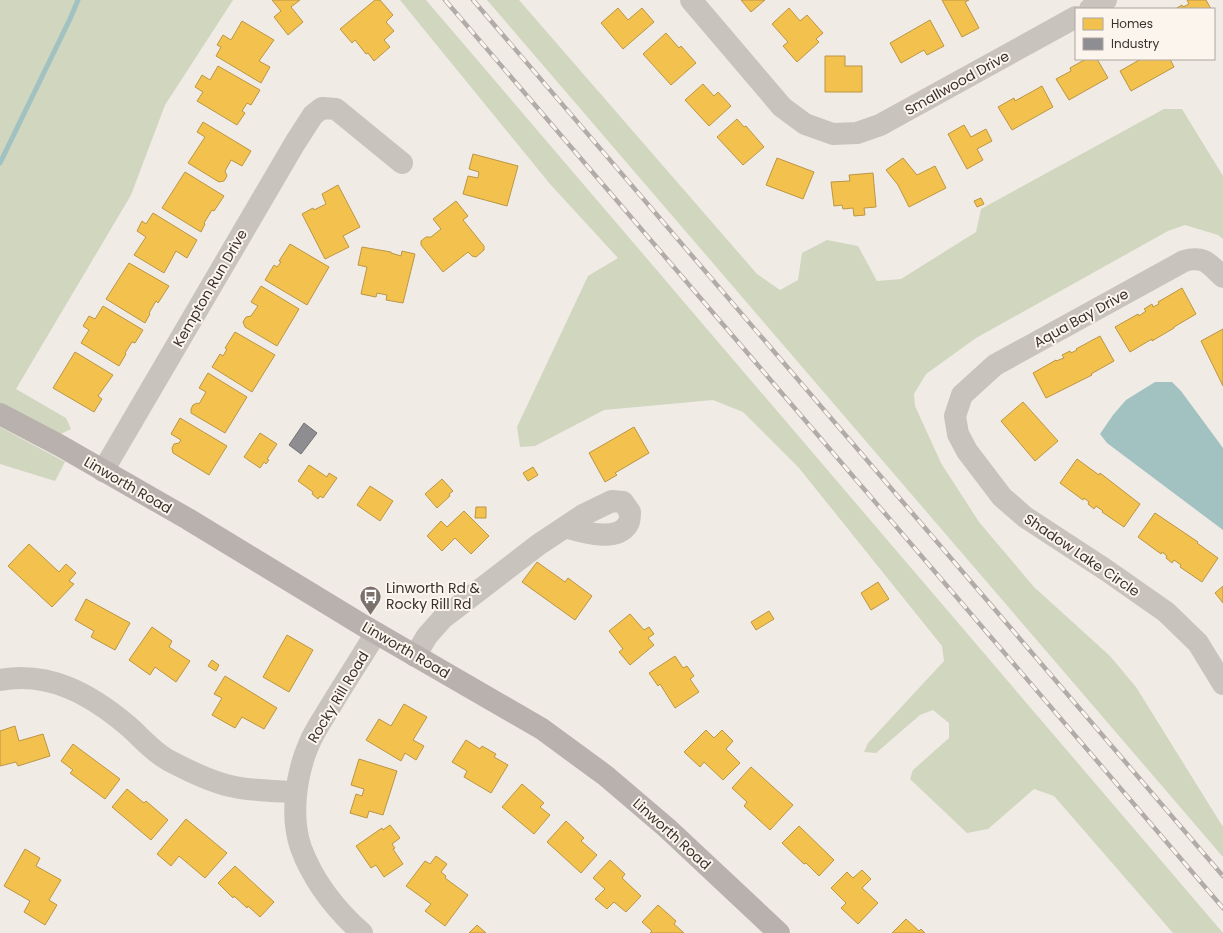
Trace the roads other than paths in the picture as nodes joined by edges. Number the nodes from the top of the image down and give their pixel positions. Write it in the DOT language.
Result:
graph roads {
  1 [pos="690,0"];
  2 [pos="1106,0"];
  3 [pos="1092,8"];
  4 [pos="1075,18"];
  5 [pos="402,163"];
  6 [pos="1223,277"];
  7 [pos="0,414"];
  8 [pos="955,416"];
  9 [pos="103,471"];
  10 [pos="565,527"];
  11 [pos="376,633"];
  12 [pos="415,656"];
  13 [pos="0,680"];
  14 [pos="1223,684"];
  15 [pos="295,792"];
  16 [pos="362,933"];
  17 [pos="779,933"];
  1 -- 4 [label="street, Smallwood Drive"];
  2 -- 3 [label="street"];
  5 -- 9 [label="street, Kempton Run Drive"];
  6 -- 8 [label="street, Aqua Bay Drive"];
  7 -- 9 [label="main road, Linworth Road"];
  8 -- 14 [label="street, Shadow Lake Circle"];
  9 -- 11 [label="main road, Linworth Road"];
  10 -- 12 [label="street"];
  11 -- 12 [label="main road, Linworth Road"];
  11 -- 15 [label="street, Rocky Rill Road"];
  12 -- 17 [label="main road, Linworth Road"];
  13 -- 15 [label="street"];
  15 -- 16 [label="street, Rocky Rill Road"];
}
